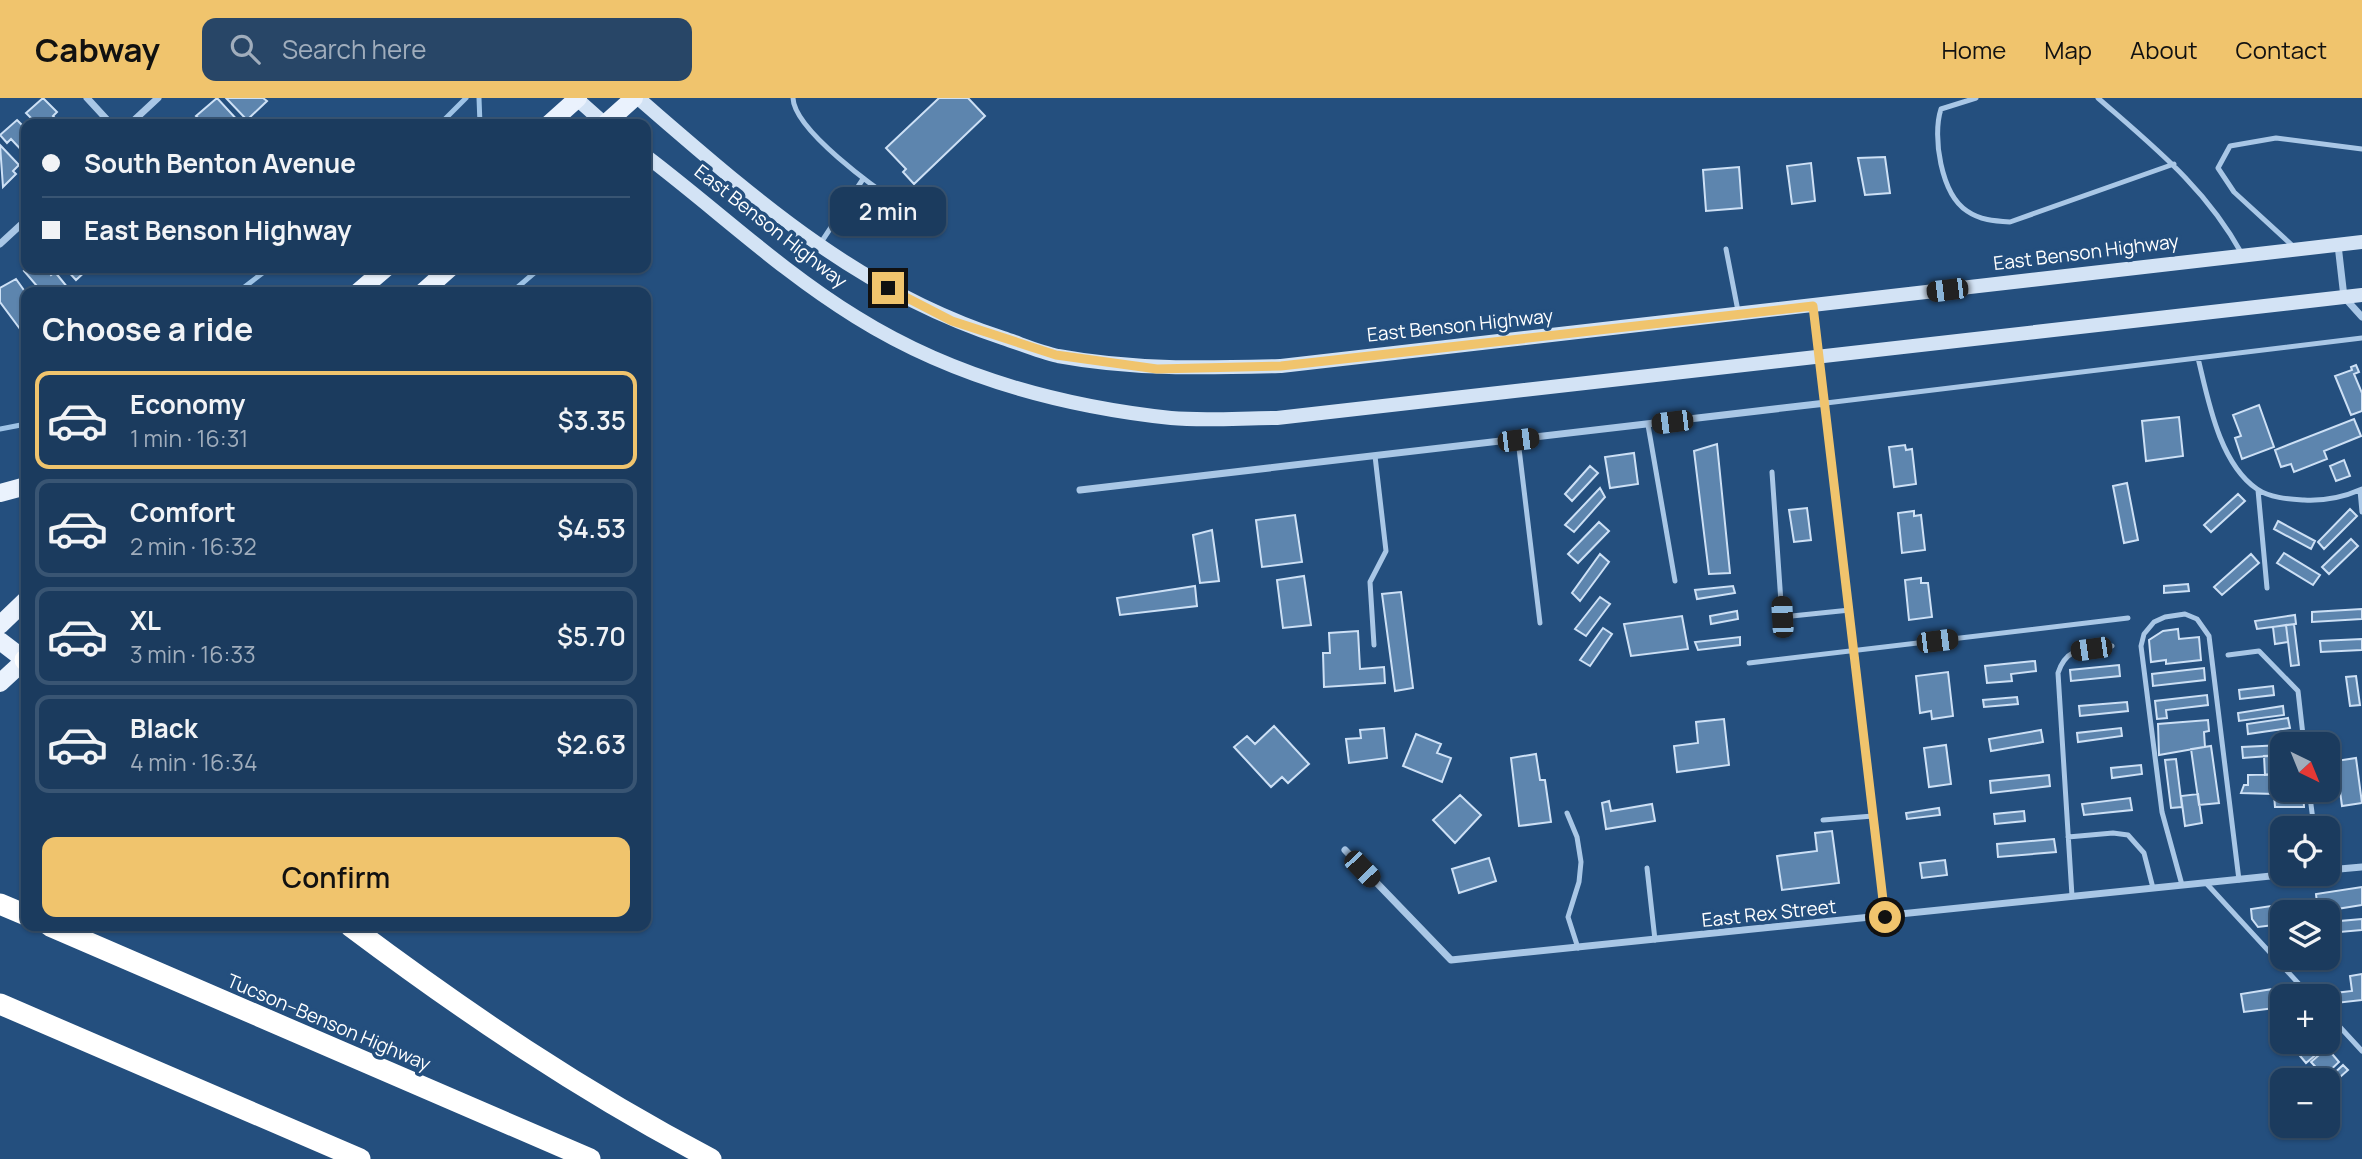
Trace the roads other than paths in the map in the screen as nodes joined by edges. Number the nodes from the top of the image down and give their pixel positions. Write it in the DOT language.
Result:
graph roads {
  1 [pos="87,98"];
  2 [pos="158,98"];
  3 [pos="636,98"];
  4 [pos="793,98"];
  5 [pos="1976,98"];
  6 [pos="2098,98"];
  7 [pos="577,99"];
  8 [pos="106,119"];
  9 [pos="135,119"];
  10 [pos="555,119"];
  11 [pos="599,119"];
  12 [pos="611,119"];
  13 [pos="2362,149"];
  14 [pos="651,160"];
  15 [pos="2174,164"];
  16 [pos="863,178"];
  17 [pos="903,206"];
  18 [pos="21,225"];
  19 [pos="2362,242"];
  20 [pos="0,244"];
  21 [pos="2338,244"];
  22 [pos="818,247"];
  23 [pos="1726,249"];
  24 [pos="2296,249"];
  25 [pos="2242,254"];
  26 [pos="380,273"];
  27 [pos="444,273"];
  28 [pos="363,287"];
  29 [pos="429,287"];
  30 [pos="2362,295"];
  31 [pos="2344,297"];
  32 [pos="1813,306"];
  33 [pos="1739,314"];
  34 [pos="2362,317"];
  35 [pos="2362,338"];
  36 [pos="1820,355"];
  37 [pos="2198,358"];
  38 [pos="1826,403"];
  39 [pos="1648,425"];
  40 [pos="1518,440"];
  41 [pos="1375,456"];
  42 [pos="1772,472"];
  43 [pos="21,487"];
  44 [pos="1080,489"];
  45 [pos="2258,490"];
  46 [pos="2361,490"];
  47 [pos="0,493"];
  48 [pos="2362,512"];
  49 [pos="1675,581"];
  50 [pos="2267,588"];
  51 [pos="21,605"];
  52 [pos="1850,610"];
  53 [pos="2129,618"];
  54 [pos="1540,623"];
  55 [pos="0,625"];
  56 [pos="0,641"];
  57 [pos="1374,645"];
  58 [pos="2112,646"];
  59 [pos="1855,651"];
  60 [pos="2228,655"];
  61 [pos="21,656"];
  62 [pos="1749,663"];
  63 [pos="21,664"];
  64 [pos="0,682"];
  65 [pos="2303,732"];
  66 [pos="1567,813"];
  67 [pos="1873,816"];
  68 [pos="1823,820"];
  69 [pos="2068,837"];
  70 [pos="1345,850"];
  71 [pos="2362,867"];
  72 [pos="1647,868"];
  73 [pos="2340,869"];
  74 [pos="2270,876"];
  75 [pos="2239,880"];
  76 [pos="2206,883"];
  77 [pos="2182,886"];
  78 [pos="2153,888"];
  79 [pos="2072,896"];
  80 [pos="0,904"];
  81 [pos="21,913"];
  82 [pos="1885,917"];
  83 [pos="62,931"];
  84 [pos="357,931"];
  85 [pos="1655,940"];
  86 [pos="1578,948"];
  87 [pos="2300,984"];
  88 [pos="0,1004"];
  89 [pos="2340,1027"];
  90 [pos="2362,1051"];
  91 [pos="360,1159"];
  92 [pos="590,1159"];
  93 [pos="711,1159"];
  1 -- 8 [label="street"];
  2 -- 9 [label="street"];
  3 -- 12 [label="main road"];
  3 -- 22 [label="main road, East Benson Highway"];
  4 -- 16 [label="lane"];
  5 -- 15 [label="lane"];
  6 -- 15 [label="lane"];
  7 -- 10 [label="main road"];
  7 -- 11 [label="main road"];
  13 -- 24 [label="lane"];
  14 -- 36 [label="main road, East Benson Highway"];
  15 -- 25 [label="lane"];
  16 -- 17 [label="lane"];
  16 -- 22 [label="lane"];
  18 -- 20 [label="street"];
  19 -- 21 [label="main road, East Benson Highway"];
  21 -- 24 [label="main road, East Benson Highway"];
  21 -- 31 [label="street"];
  22 -- 33 [label="main road, East Benson Highway"];
  23 -- 33 [label="lane"];
  24 -- 25 [label="main road, East Benson Highway"];
  25 -- 32 [label="main road, East Benson Highway"];
  26 -- 28 [label="main road"];
  27 -- 29 [label="main road"];
  30 -- 31 [label="main road, East Benson Highway"];
  31 -- 34 [label="street"];
  31 -- 36 [label="main road, East Benson Highway"];
  32 -- 33 [label="main road, East Benson Highway"];
  32 -- 36 [label="street"];
  35 -- 37 [label="lane"];
  36 -- 38 [label="street"];
  37 -- 38 [label="lane"];
  37 -- 45 [label="lane"];
  38 -- 39 [label="street"];
  38 -- 52 [label="street"];
  39 -- 40 [label="street"];
  39 -- 49 [label="lane"];
  40 -- 41 [label="street"];
  40 -- 54 [label="lane"];
  41 -- 44 [label="street"];
  41 -- 57 [label="lane"];
  42 -- 52 [label="lane"];
  43 -- 47 [label="main road"];
  45 -- 46 [label="lane"];
  45 -- 50 [label="lane"];
  46 -- 48 [label="lane"];
  51 -- 55 [label="main road"];
  52 -- 59 [label="street"];
  53 -- 59 [label="lane"];
  56 -- 61 [label="main road"];
  58 -- 69 [label="lane"];
  59 -- 62 [label="lane"];
  59 -- 67 [label="street"];
  60 -- 65 [label="lane"];
  63 -- 64 [label="main road"];
  66 -- 86 [label="lane"];
  67 -- 68 [label="lane"];
  67 -- 82 [label="street"];
  69 -- 78 [label="lane"];
  69 -- 79 [label="lane"];
  70 -- 86 [label="street, East Rex Street"];
  71 -- 73 [label="street"];
  72 -- 85 [label="lane"];
  74 -- 75 [label="street, East Rex Street"];
  75 -- 76 [label="street, East Rex Street"];
  75 -- 77 [label="lane"];
  76 -- 77 [label="street, East Rex Street"];
  76 -- 87 [label="lane"];
  77 -- 78 [label="street, East Rex Street"];
  78 -- 79 [label="street, East Rex Street"];
  79 -- 82 [label="street, East Rex Street"];
  80 -- 81 [label="highway"];
  82 -- 85 [label="street, East Rex Street"];
  83 -- 92 [label="highway, Tucson–Benson Highway"];
  84 -- 93 [label="highway"];
  85 -- 86 [label="street, East Rex Street"];
  88 -- 91 [label="highway"];
  89 -- 90 [label="lane"];
}
